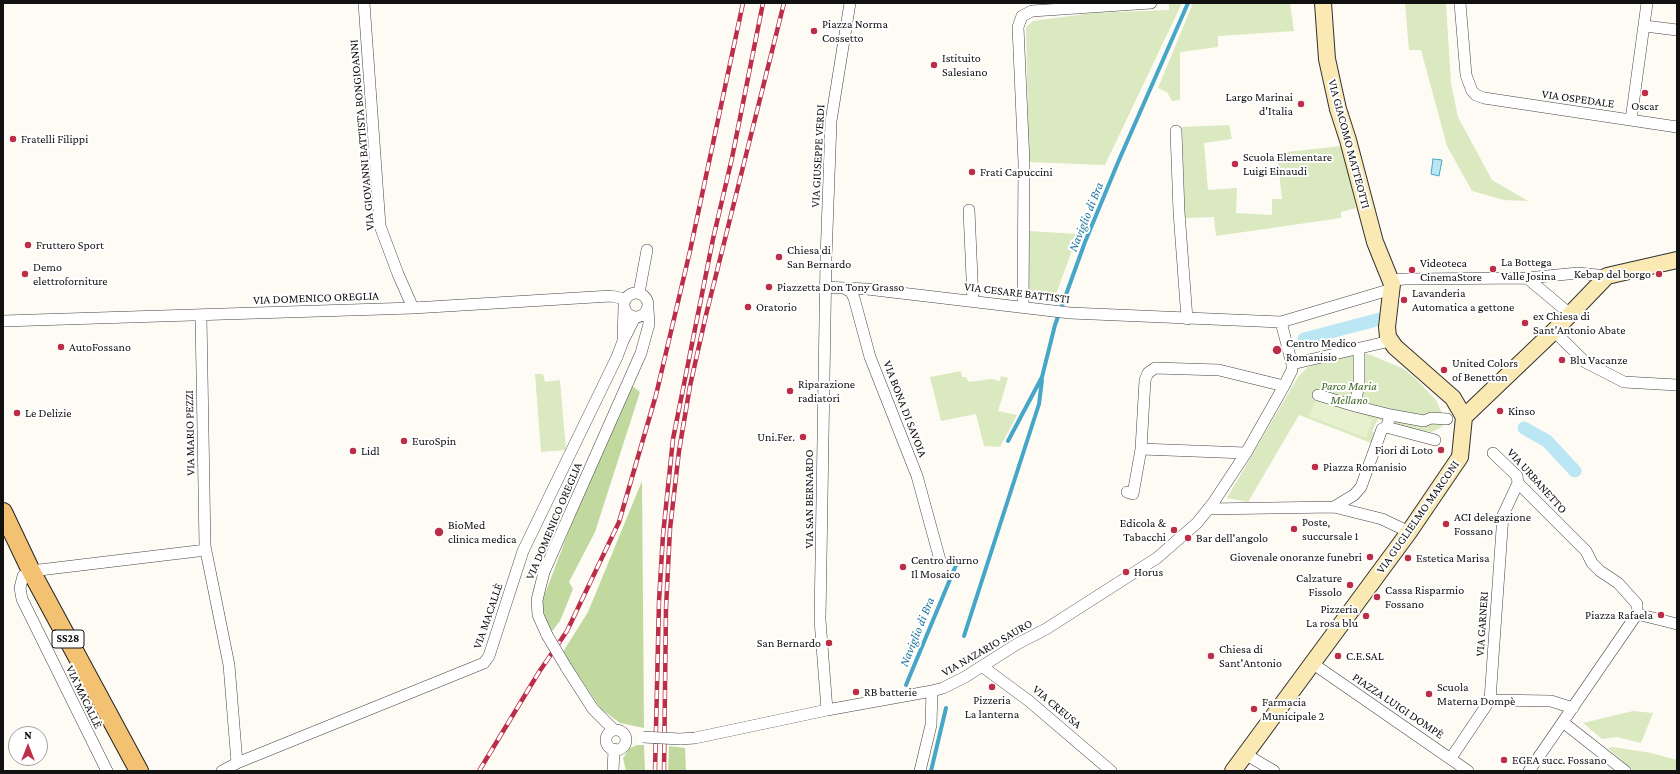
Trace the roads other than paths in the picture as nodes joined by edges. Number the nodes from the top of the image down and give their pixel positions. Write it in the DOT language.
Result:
graph roads {
  1 [pos="364,3"];
  2 [pos="850,3"];
  3 [pos="1151,3"];
  4 [pos="1323,3"];
  5 [pos="1460,3"];
  6 [pos="1647,3"];
  7 [pos="1645,26"];
  8 [pos="1677,30"];
  9 [pos="1631,120"];
  10 [pos="1677,127"];
  11 [pos="1176,131"];
  12 [pos="969,210"];
  13 [pos="647,250"];
  14 [pos="1677,260"];
  15 [pos="1607,276"];
  16 [pos="1527,278"];
  17 [pos="1392,285"];
  18 [pos="826,287"];
  19 [pos="844,288"];
  20 [pos="639,293"];
  21 [pos="973,301"];
  22 [pos="624,303"];
  23 [pos="1023,306"];
  24 [pos="413,308"];
  25 [pos="648,309"];
  26 [pos="1570,314"];
  27 [pos="201,316"];
  28 [pos="635,317"];
  29 [pos="1187,319"];
  30 [pos="5,322"];
  31 [pos="1280,322"];
  32 [pos="1554,331"];
  33 [pos="622,341"];
  34 [pos="1390,341"];
  35 [pos="1359,353"];
  36 [pos="1292,364"];
  37 [pos="1677,385"];
  38 [pos="1284,386"];
  39 [pos="1318,395"];
  40 [pos="1355,406"];
  41 [pos="1391,415"];
  42 [pos="1464,417"];
  43 [pos="1447,418"];
  44 [pos="1386,427"];
  45 [pos="1435,440"];
  46 [pos="1141,448"];
  47 [pos="1493,452"];
  48 [pos="1246,453"];
  49 [pos="1518,482"];
  50 [pos="1127,492"];
  51 [pos="1334,508"];
  52 [pos="1208,509"];
  53 [pos="3,512"];
  54 [pos="1409,532"];
  55 [pos="206,550"];
  56 [pos="940,560"];
  57 [pos="31,571"];
  58 [pos="1637,614"];
  59 [pos="1677,624"];
  60 [pos="1312,663"];
  61 [pos="983,667"];
  62 [pos="932,691"];
  63 [pos="1490,700"];
  64 [pos="1573,708"];
  65 [pos="827,710"];
  66 [pos="1564,723"];
  67 [pos="614,730"];
  68 [pos="626,737"];
  69 [pos="614,749"];
  70 [pos="1244,754"];
  71 [pos="1451,758"];
  72 [pos="237,763"];
  73 [pos="107,771"];
  74 [pos="139,771"];
  75 [pos="222,771"];
  76 [pos="613,771"];
  77 [pos="920,771"];
  78 [pos="1111,771"];
  79 [pos="1233,771"];
  80 [pos="1274,771"];
  81 [pos="1468,771"];
  82 [pos="1529,771"];
  83 [pos="1625,771"];
  1 -- 24 [label="street, VIA GIOVANNI BATTISTA BONGIOANNI"];
  2 -- 18 [label="street, VIA GIUSEPPE VERDI"];
  3 -- 23 [label="street"];
  4 -- 17 [label="main road, VIA GIACOMO MATTEOTTI"];
  5 -- 9 [label="street, VIA OSPEDALE"];
  6 -- 7 [label="street"];
  7 -- 8 [label="street"];
  7 -- 9 [label="street"];
  9 -- 10 [label="street, VIA OSPEDALE"];
  11 -- 29 [label="street"];
  12 -- 21 [label="street"];
  13 -- 20 [label="street"];
  14 -- 15 [label="main road"];
  15 -- 16 [label="street, VIA CESARE BATTISTI"];
  15 -- 26 [label="main road"];
  16 -- 17 [label="street, VIA CESARE BATTISTI"];
  16 -- 26 [label="street"];
  17 -- 31 [label="street, VIA CESARE BATTISTI"];
  17 -- 34 [label="main road"];
  18 -- 19 [label="street"];
  18 -- 65 [label="street, VIA SAN BERNARDO"];
  19 -- 21 [label="street, VIA CESARE BATTISTI"];
  19 -- 56 [label="street, VIA BONA DI SAVOIA"];
  20 -- 22 [label="street"];
  20 -- 25 [label="street"];
  21 -- 23 [label="street, VIA CESARE BATTISTI"];
  22 -- 24 [label="street, VIA DOMENICO OREGLIA"];
  22 -- 28 [label="street"];
  22 -- 33 [label="street, VIA MACALLÈ"];
  23 -- 29 [label="street, VIA CESARE BATTISTI"];
  24 -- 27 [label="street, VIA DOMENICO OREGLIA"];
  25 -- 28 [label="street"];
  25 -- 67 [label="street, VIA DOMENICO OREGLIA, bridge"];
  26 -- 32 [label="main road"];
  27 -- 30 [label="street, VIA DOMENICO OREGLIA"];
  27 -- 55 [label="street, VIA MARIO PEZZI"];
  28 -- 33 [label="street, VIA MACALLÈ"];
  29 -- 31 [label="street, VIA CESARE BATTISTI"];
  31 -- 36 [label="street"];
  32 -- 37 [label="street"];
  32 -- 42 [label="main road"];
  33 -- 72 [label="street, VIA MACALLÈ"];
  34 -- 36 [label="street"];
  34 -- 42 [label="main road"];
  35 -- 40 [label="street"];
  36 -- 38 [label="street"];
  38 -- 46 [label="street"];
  38 -- 48 [label="street"];
  39 -- 40 [label="street"];
  40 -- 41 [label="street"];
  41 -- 43 [label="street"];
  41 -- 44 [label="street"];
  42 -- 54 [label="main road, VIA GUGLIELMO MARCONI"];
  44 -- 45 [label="street"];
  44 -- 51 [label="street"];
  46 -- 48 [label="street"];
  46 -- 50 [label="street"];
  47 -- 49 [label="street, VIA URBANETTO"];
  48 -- 52 [label="street"];
  49 -- 58 [label="street, VIA URBANETTO"];
  49 -- 63 [label="street, VIA GARNERI"];
  51 -- 52 [label="street"];
  51 -- 54 [label="street"];
  52 -- 61 [label="street, VIA NAZARIO SAURO"];
  53 -- 57 [label="main road, SS28"];
  54 -- 60 [label="main road, VIA GUGLIELMO MARCONI"];
  55 -- 57 [label="street"];
  55 -- 72 [label="street, VIA MARIO PEZZI"];
  57 -- 73 [label="street, VIA MACALLÈ"];
  57 -- 74 [label="main road, SS28"];
  58 -- 59 [label="street"];
  58 -- 64 [label="street"];
  60 -- 70 [label="main road, VIA GUGLIELMO MARCONI"];
  60 -- 71 [label="street, PIAZZA LUIGI DOMPÈ"];
  61 -- 62 [label="street, VIA NAZARIO SAURO"];
  61 -- 78 [label="street, VIA CREUSA"];
  62 -- 65 [label="street, VIA NAZARIO SAURO"];
  62 -- 77 [label="street"];
  63 -- 64 [label="street"];
  63 -- 71 [label="street, VIA GARNERI"];
  64 -- 66 [label="street"];
  65 -- 68 [label="street, VIA NAZARIO SAURO, bridge"];
  66 -- 82 [label="street"];
  66 -- 83 [label="street"];
  67 -- 68 [label="street"];
  67 -- 69 [label="street"];
  68 -- 69 [label="street"];
  69 -- 76 [label="street"];
  70 -- 79 [label="main road, VIA GUGLIELMO MARCONI"];
  70 -- 80 [label="street"];
  71 -- 81 [label="street, PIAZZA LUIGI DOMPÈ"];
  72 -- 75 [label="street, VIA MACALLÈ"];
}
